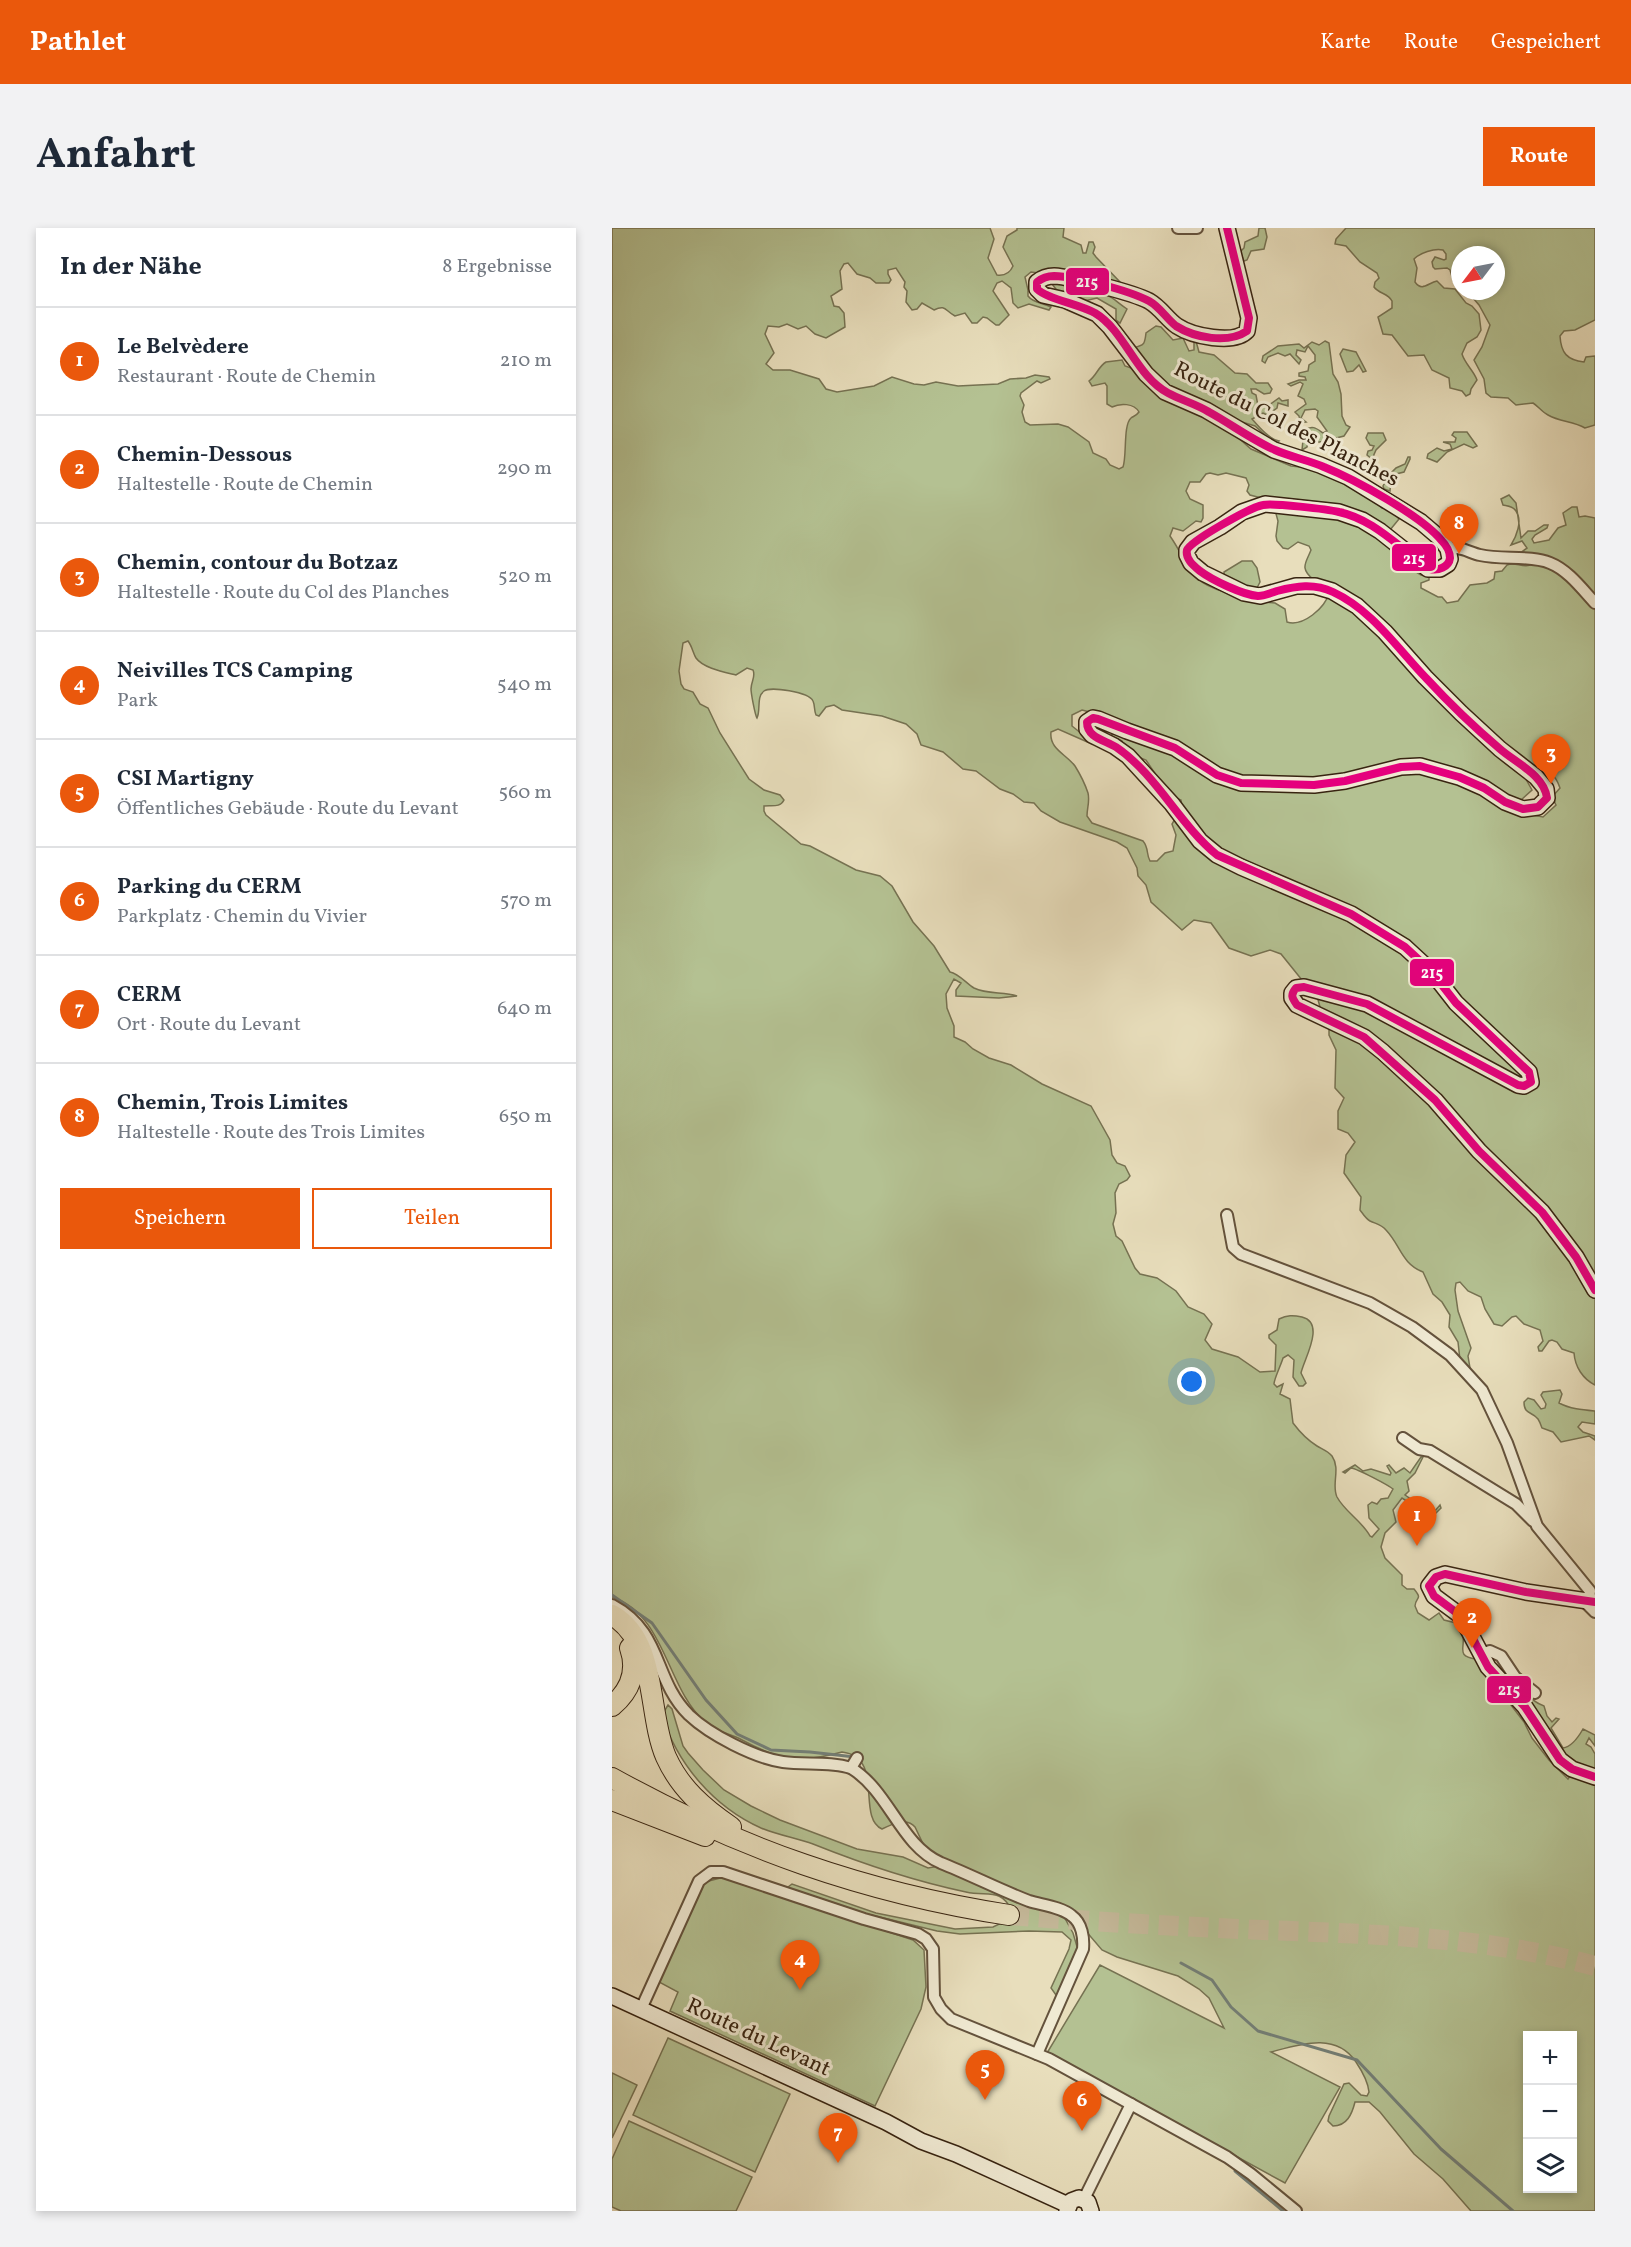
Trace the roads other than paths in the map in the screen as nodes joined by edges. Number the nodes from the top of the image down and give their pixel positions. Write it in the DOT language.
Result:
graph roads {
  1 [pos="1178,228"];
  2 [pos="1197,228"];
  3 [pos="1227,228"];
  4 [pos="1448,549"];
  5 [pos="1595,603"];
  6 [pos="1227,1215"];
  7 [pos="1595,1290"];
  8 [pos="1403,1438"];
  9 [pos="1537,1526"];
  10 [pos="1591,1604"];
  11 [pos="612,1605"];
  12 [pos="612,1615"];
  13 [pos="612,1625"];
  14 [pos="1481,1654"];
  15 [pos="1535,1693"];
  16 [pos="612,1706"];
  17 [pos="858,1758"];
  18 [pos="851,1768"];
  19 [pos="612,1769"];
  20 [pos="1595,1777"];
  21 [pos="612,1778"];
  22 [pos="612,1800"];
  23 [pos="675,1809"];
  24 [pos="796,1863"];
  25 [pos="1009,1915"];
  26 [pos="612,1996"];
  27 [pos="640,2009"];
  28 [pos="1036,2054"];
  29 [pos="1131,2104"];
  30 [pos="1088,2205"];
  31 [pos="1067,2208"];
  32 [pos="1296,2211"];
  1 -- 2 [label="street"];
  3 -- 4 [label="street, Route du Col des Planches"];
  4 -- 5 [label="street"];
  4 -- 7 [label="street"];
  6 -- 9 [label="street"];
  8 -- 9 [label="street"];
  9 -- 10 [label="street"];
  10 -- 14 [label="street"];
  11 -- 18 [label="street"];
  12 -- 24 [label="highway"];
  13 -- 16 [label="highway"];
  14 -- 15 [label="street"];
  14 -- 20 [label="street"];
  17 -- 18 [label="street"];
  18 -- 28 [label="street"];
  19 -- 23 [label="highway"];
  21 -- 23 [label="highway"];
  22 -- 24 [label="highway"];
  23 -- 24 [label="highway"];
  24 -- 25 [label="highway"];
  26 -- 27 [label="street, Route du Levant"];
  27 -- 28 [label="street"];
  27 -- 31 [label="street, Route du Levant"];
  28 -- 29 [label="street"];
  29 -- 30 [label="street"];
  29 -- 32 [label="street"];
  30 -- 31 [label="street"];
}
